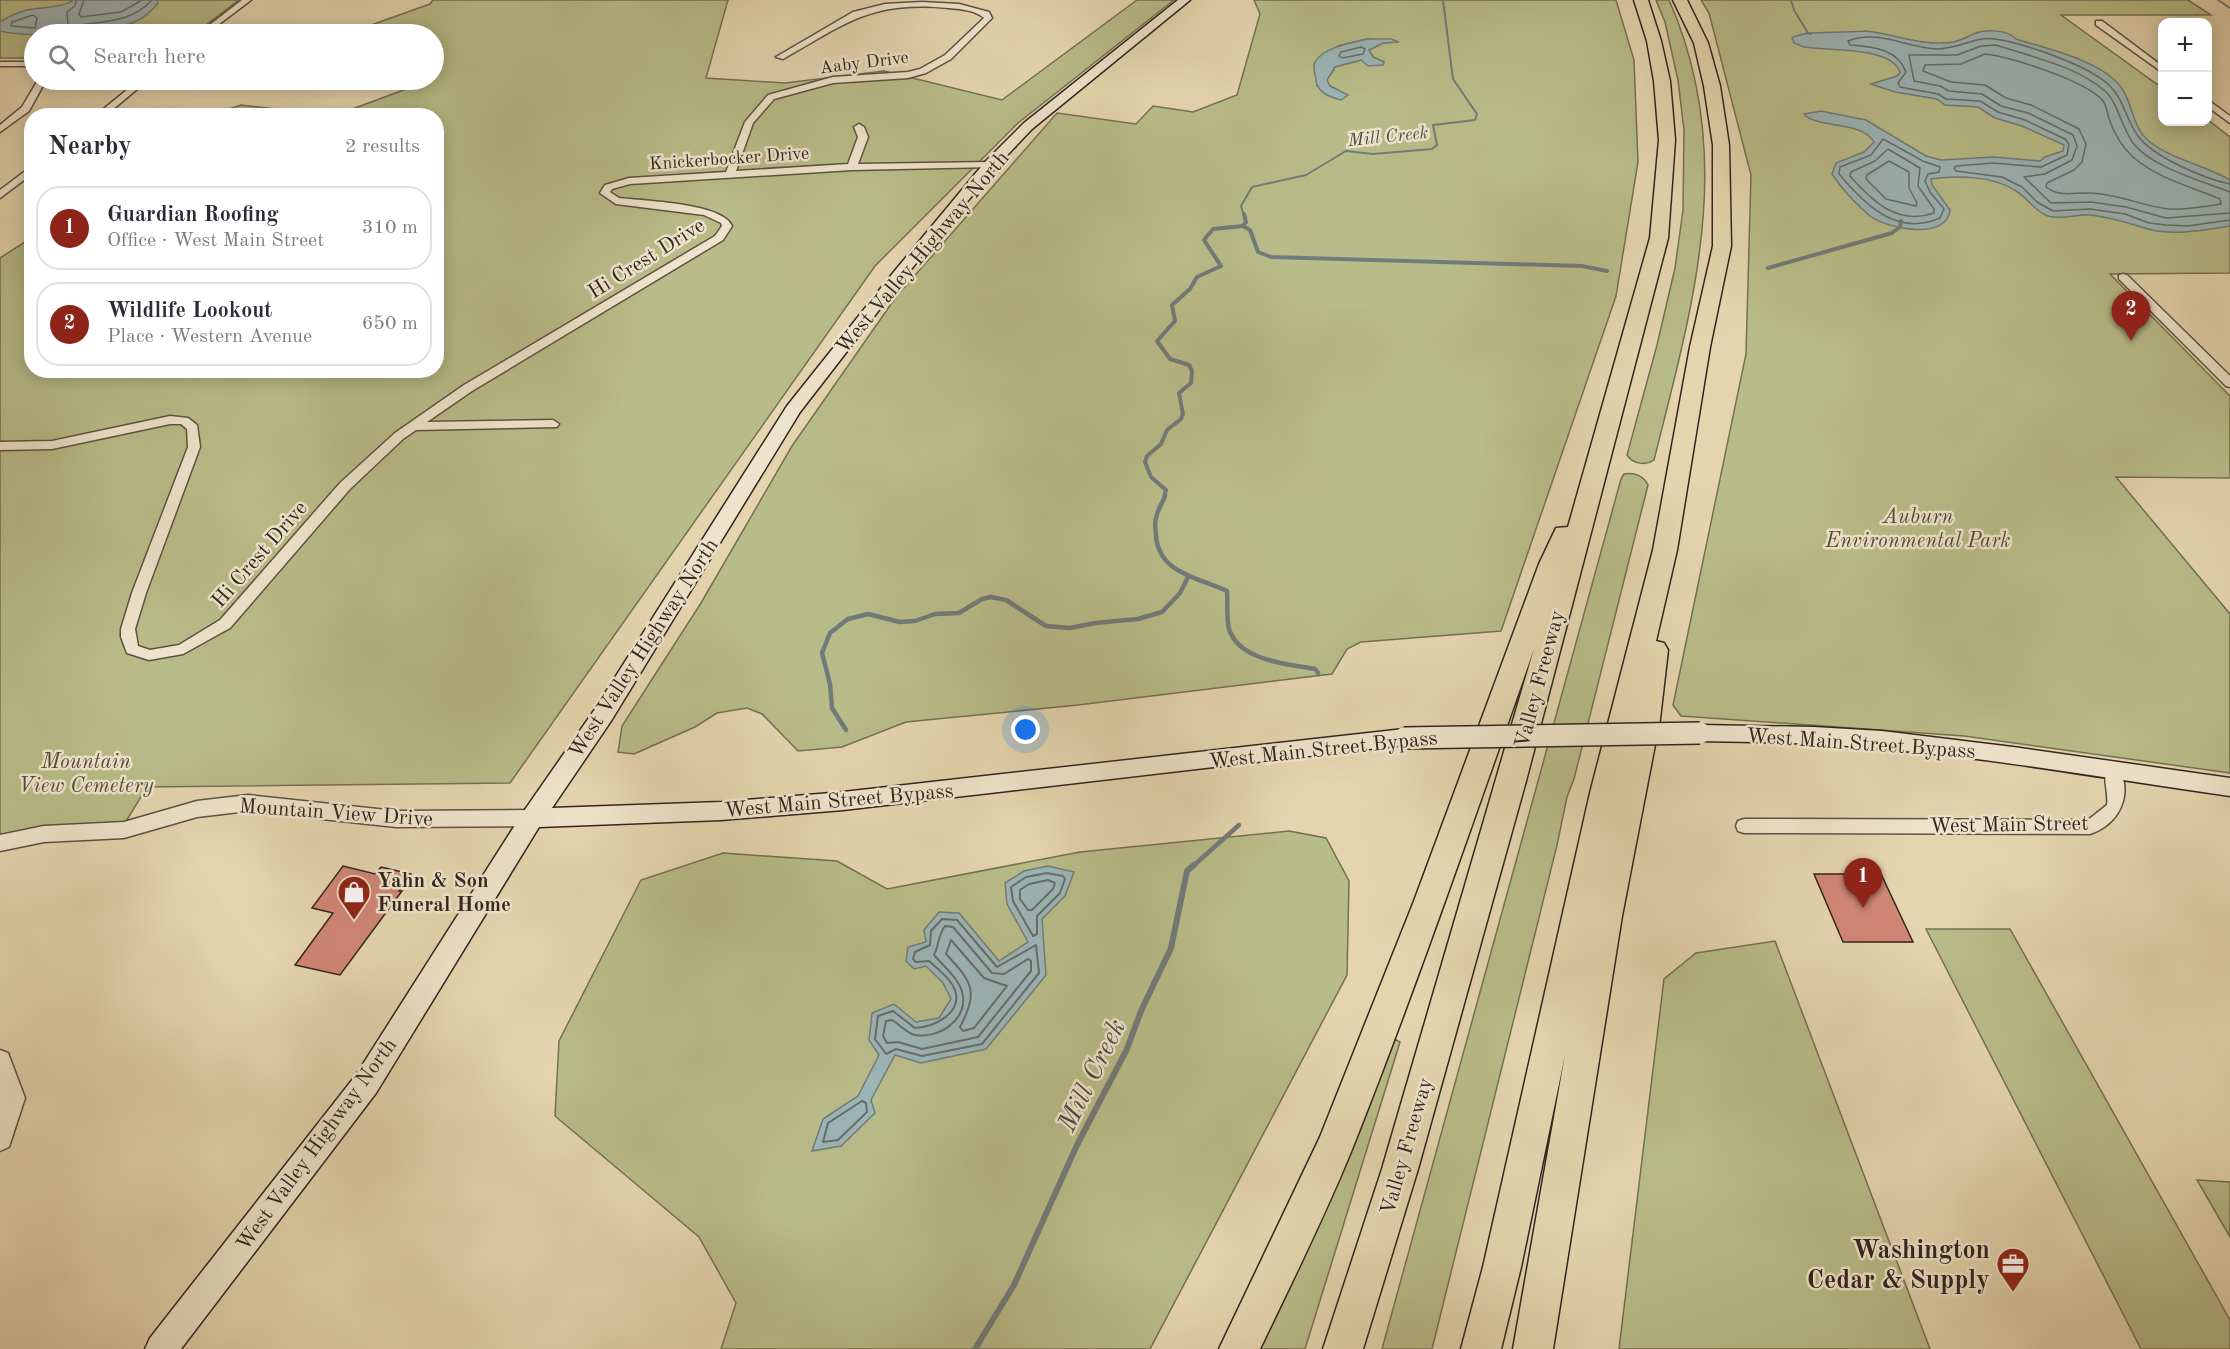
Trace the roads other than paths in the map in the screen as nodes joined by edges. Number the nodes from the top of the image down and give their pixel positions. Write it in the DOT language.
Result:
graph roads {
  1 [pos="246,0"];
  2 [pos="1185,0"];
  3 [pos="1641,0"];
  4 [pos="1680,0"];
  5 [pos="930,2"];
  6 [pos="2098,23"];
  7 [pos="215,24"];
  8 [pos="780,57"];
  9 [pos="0,64"];
  10 [pos="24,64"];
  11 [pos="2158,66"];
  12 [pos="37,90"];
  13 [pos="132,90"];
  14 [pos="2212,106"];
  15 [pos="28,108"];
  16 [pos="109,108"];
  17 [pos="24,111"];
  18 [pos="2230,120"];
  19 [pos="859,127"];
  20 [pos="0,129"];
  21 [pos="990,165"];
  22 [pos="852,166"];
  23 [pos="730,174"];
  24 [pos="24,176"];
  25 [pos="0,195"];
  26 [pos="727,226"];
  27 [pos="2123,277"];
  28 [pos="2230,383"];
  29 [pos="553,424"];
  30 [pos="412,426"];
  31 [pos="0,446"];
  32 [pos="1599,459"];
  33 [pos="1660,569"];
  34 [pos="2113,772"];
  35 [pos="2230,787"];
  36 [pos="532,818"];
  37 [pos="1744,826"];
  38 [pos="0,843"];
  39 [pos="0,1061"];
  40 [pos="0,1139"];
  41 [pos="1400,1169"];
  42 [pos="161,1349"];
  43 [pos="1239,1349"];
  44 [pos="1343,1349"];
  45 [pos="1363,1349"];
  46 [pos="1481,1349"];
  47 [pos="1533,1349"];
  1 -- 7 [label="street"];
  2 -- 21 [label="main road, West Valley Highway North"];
  3 -- 32 [label="highway, Valley Freeway"];
  4 -- 33 [label="highway"];
  5 -- 8 [label="street, Aaby Drive"];
  5 -- 23 [label="street, Aaby Drive"];
  6 -- 11 [label="street"];
  9 -- 10 [label="street"];
  12 -- 15 [label="street"];
  13 -- 16 [label="street"];
  14 -- 18 [label="street"];
  17 -- 20 [label="street"];
  19 -- 22 [label="street"];
  21 -- 22 [label="street, Knickerbocker Drive"];
  21 -- 36 [label="main road, West Valley Highway North"];
  22 -- 23 [label="street, Knickerbocker Drive"];
  23 -- 26 [label="street, Knickerbocker Drive"];
  24 -- 25 [label="street"];
  26 -- 30 [label="street, Hi Crest Drive"];
  27 -- 28 [label="street"];
  29 -- 30 [label="street"];
  30 -- 31 [label="street, Hi Crest Drive"];
  32 -- 41 [label="highway, Valley Freeway"];
  32 -- 43 [label="highway"];
  33 -- 46 [label="highway"];
  33 -- 47 [label="highway"];
  34 -- 35 [label="main road"];
  34 -- 36 [label="main road, West Main Street Bypass, bridge"];
  34 -- 37 [label="street, West Main Street"];
  36 -- 38 [label="street, Mountain View Drive"];
  36 -- 42 [label="main road, West Valley Highway North"];
  39 -- 40 [label="street"];
  41 -- 44 [label="highway, Valley Freeway"];
  41 -- 45 [label="highway"];
}
